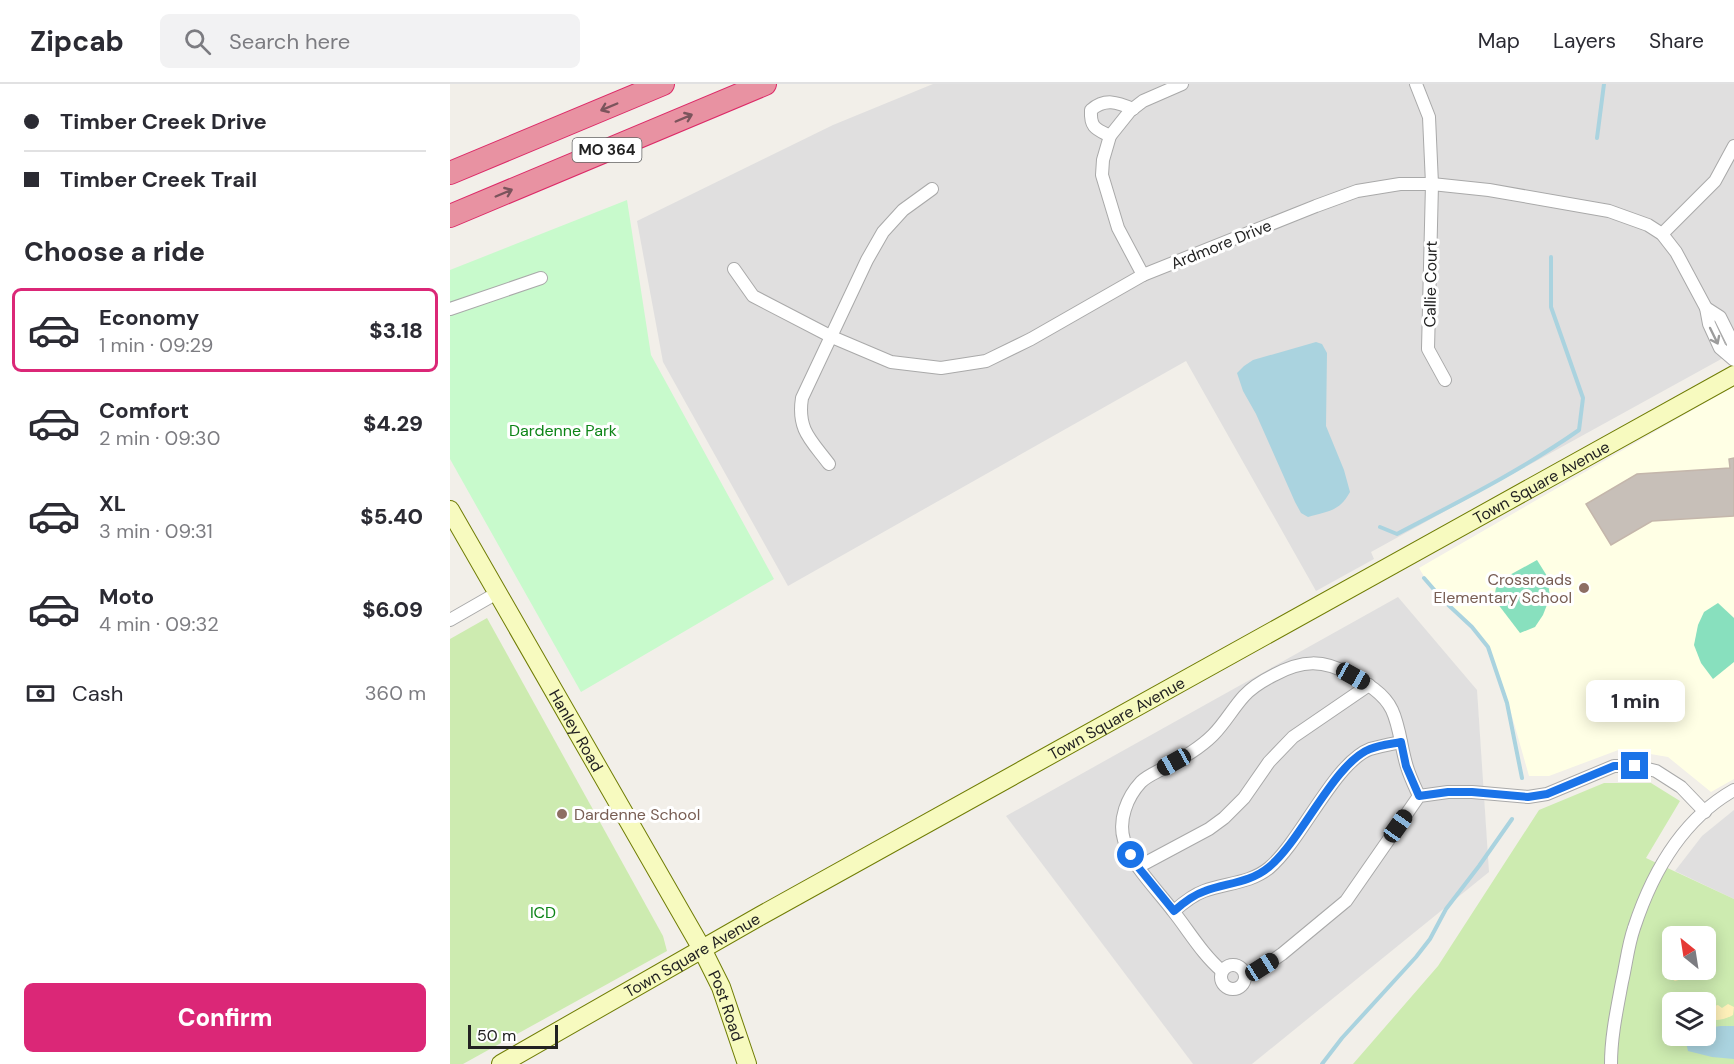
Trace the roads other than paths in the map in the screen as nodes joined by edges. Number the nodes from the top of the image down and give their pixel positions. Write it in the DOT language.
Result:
graph roads {
  1 [pos="663,84"];
  2 [pos="765,84"];
  3 [pos="1182,84"];
  4 [pos="1416,84"];
  5 [pos="1133,109"];
  6 [pos="1110,136"];
  7 [pos="1734,146"];
  8 [pos="450,173"];
  9 [pos="1432,184"];
  10 [pos="932,189"];
  11 [pos="450,216"];
  12 [pos="1662,234"];
  13 [pos="734,269"];
  14 [pos="1143,275"];
  15 [pos="541,278"];
  16 [pos="450,309"];
  17 [pos="832,337"];
  18 [pos="1734,364"];
  19 [pos="1445,380"];
  20 [pos="829,464"];
  21 [pos="450,510"];
  22 [pos="496,593"];
  23 [pos="450,620"];
  24 [pos="1369,685"];
  25 [pos="1401,742"];
  26 [pos="1734,790"];
  27 [pos="1419,796"];
  28 [pos="1705,812"];
  29 [pos="1138,867"];
  30 [pos="1174,911"];
  31 [pos="702,949"];
  32 [pos="1222,970"];
  33 [pos="1245,975"];
  34 [pos="501,1064"];
  35 [pos="747,1064"];
  36 [pos="1611,1064"];
  1 -- 8 [label="highway, MO 364, one-way"];
  11 -- 2 [label="highway, MO 364, one-way"];
  3 -- 5 [label="street"];
  4 -- 9 [label="street, Callie Court"];
  5 -- 6 [label="street"];
  5 -- 6 [label="street"];
  6 -- 14 [label="street"];
  7 -- 12 [label="street"];
  9 -- 12 [label="street, Ardmore Drive"];
  9 -- 14 [label="street, Ardmore Drive"];
  9 -- 19 [label="street, Callie Court"];
  10 -- 17 [label="street"];
  12 -- 18 [label="street, Ardmore Drive"];
  13 -- 17 [label="street, Ardmore Drive"];
  14 -- 17 [label="street, Ardmore Drive"];
  15 -- 16 [label="street"];
  17 -- 20 [label="street"];
  18 -- 31 [label="main road, Town Square Avenue"];
  21 -- 22 [label="main road, Hanley Road"];
  22 -- 23 [label="street"];
  22 -- 31 [label="main road, Hanley Road"];
  24 -- 25 [label="street"];
  24 -- 29 [label="street"];
  24 -- 29 [label="street"];
  25 -- 27 [label="street"];
  25 -- 30 [label="street"];
  26 -- 28 [label="street"];
  27 -- 28 [label="street"];
  27 -- 33 [label="street"];
  28 -- 36 [label="street"];
  29 -- 30 [label="street"];
  30 -- 32 [label="street"];
  31 -- 34 [label="main road, Town Square Avenue"];
  31 -- 35 [label="main road, Post Road"];
  32 -- 33 [label="street"];
  32 -- 33 [label="street"];
}
